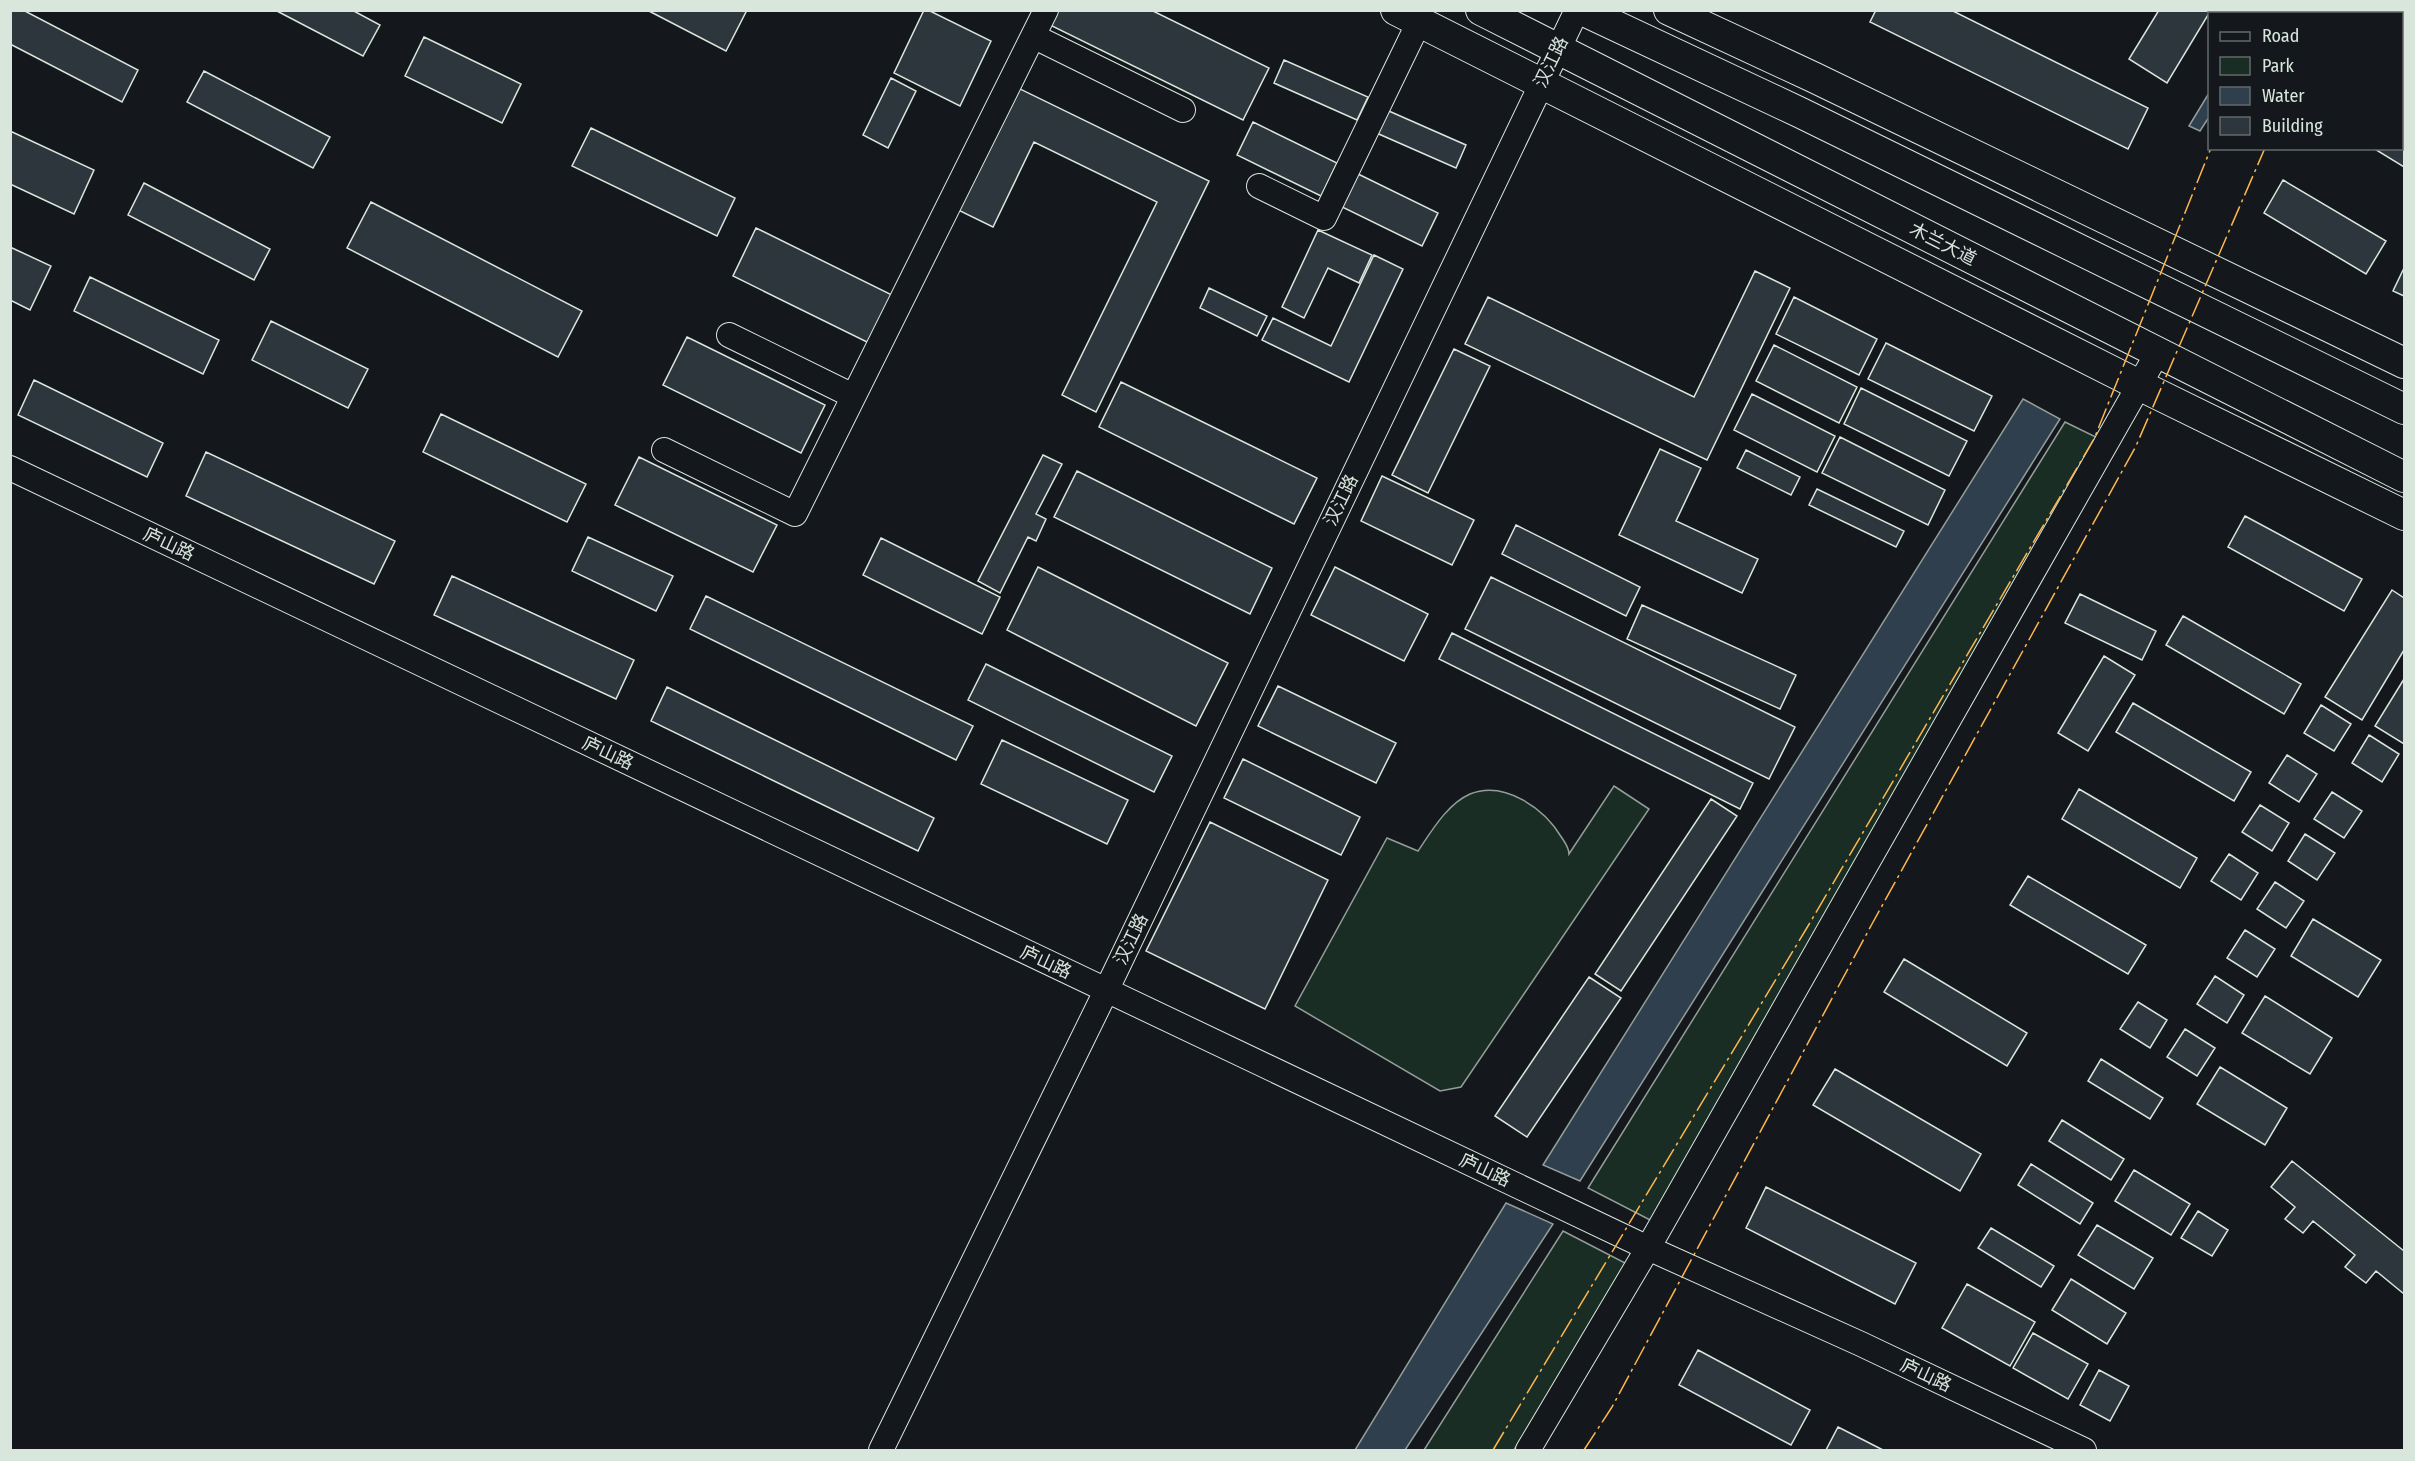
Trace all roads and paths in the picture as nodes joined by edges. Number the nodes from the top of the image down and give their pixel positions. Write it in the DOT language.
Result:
graph roads {
  1 [pos="1046,10"];
  2 [pos="1481,10"];
  3 [pos="1576,10"];
  4 [pos="1582,10"];
  5 [pos="1669,10"];
  6 [pos="1407,16"];
  7 [pos="1033,36"];
  8 [pos="1558,49"];
  9 [pos="1540,84"];
  10 [pos="1183,110"];
  11 [pos="1259,186"];
  12 [pos="729,335"];
  13 [pos="2158,352"];
  14 [pos="2404,363"];
  15 [pos="2139,385"];
  16 [pos="853,396"];
  17 [pos="2404,409"];
  18 [pos="664,450"];
  19 [pos="10,468"];
  20 [pos="2404,477"];
  21 [pos="2404,514"];
  22 [pos="1106,991"];
  23 [pos="1648,1248"];
  24 [pos="881,1450"];
  25 [pos="1528,1450"];
  26 [pos="2084,1450"];
  1 -- 7 [label="street"];
  2 -- 8 [label="main road, 木兰大道"];
  3 -- 8 [label="street, 汉江路"];
  4 -- 17 [label="main road"];
  5 -- 14 [label="main road"];
  6 -- 9 [label="main road"];
  6 -- 11 [label="street"];
  7 -- 10 [label="street"];
  7 -- 16 [label="street"];
  8 -- 9 [label="street, 汉江路"];
  8 -- 13 [label="main road, 木兰大道"];
  9 -- 15 [label="main road"];
  9 -- 22 [label="street, 汉江路"];
  12 -- 16 [label="street"];
  13 -- 15 [label="street"];
  13 -- 20 [label="main road, 木兰大道"];
  15 -- 21 [label="main road"];
  15 -- 23 [label="street"];
  16 -- 18 [label="street"];
  19 -- 22 [label="street, 庐山路"];
  22 -- 23 [label="street, 庐山路"];
  22 -- 24 [label="street, 汉江路"];
  23 -- 25 [label="street"];
  23 -- 26 [label="street, 庐山路"];
}
